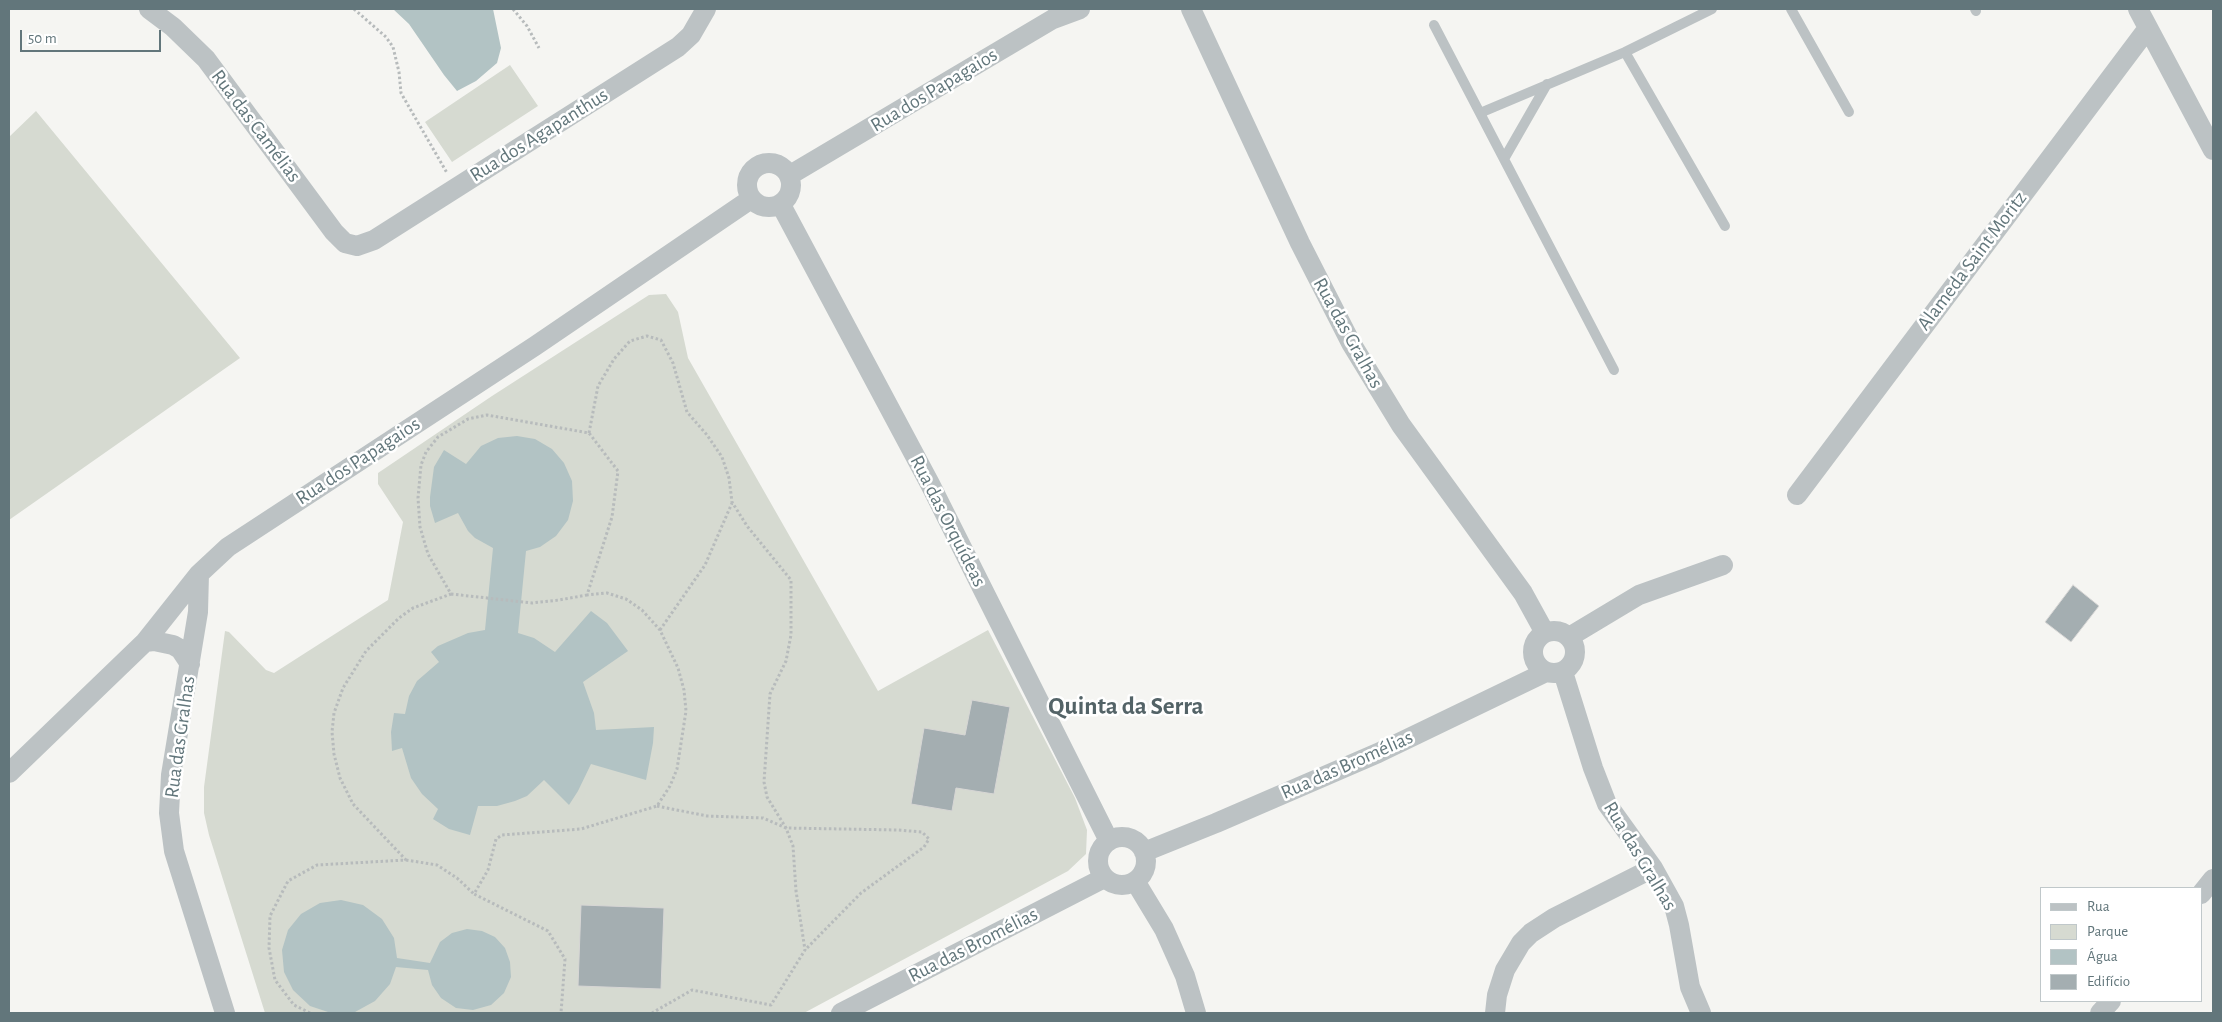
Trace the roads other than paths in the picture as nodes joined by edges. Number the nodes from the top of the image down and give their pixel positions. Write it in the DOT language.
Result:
graph roads {
  1 [pos="149,9"];
  2 [pos="706,9"];
  3 [pos="1080,9"];
  4 [pos="1192,9"];
  5 [pos="1712,9"];
  6 [pos="1791,9"];
  7 [pos="2138,9"];
  8 [pos="1434,25"];
  9 [pos="2148,28"];
  10 [pos="1624,52"];
  11 [pos="1547,84"];
  12 [pos="1849,112"];
  13 [pos="1480,113"];
  14 [pos="2213,150"];
  15 [pos="1504,159"];
  16 [pos="790,175"];
  17 [pos="751,199"];
  18 [pos="781,205"];
  19 [pos="1725,226"];
  20 [pos="357,246"];
  21 [pos="1614,370"];
  22 [pos="1797,495"];
  23 [pos="1723,565"];
  24 [pos="199,574"];
  25 [pos="1546,633"];
  26 [pos="1569,637"];
  27 [pos="145,642"];
  28 [pos="190,664"];
  29 [pos="1555,672"];
  30 [pos="9,773"];
  31 [pos="1108,841"];
  32 [pos="1144,852"];
  33 [pos="1653,868"];
  34 [pos="1104,878"];
  35 [pos="2213,879"];
  36 [pos="1136,882"];
  37 [pos="2202,893"];
  38 [pos="2110,1002"];
  39 [pos="225,1013"];
  40 [pos="841,1013"];
  41 [pos="1196,1013"];
  42 [pos="1494,1013"];
  43 [pos="1701,1013"];
  44 [pos="2100,1013"];
  1 -- 20 [label="street, Rua das Camélias"];
  2 -- 20 [label="street, Rua dos Agapanthus"];
  3 -- 16 [label="street, Rua dos Papagaios"];
  4 -- 25 [label="street, Rua das Gralhas"];
  5 -- 10 [label="lane"];
  6 -- 12 [label="lane"];
  7 -- 9 [label="street"];
  8 -- 13 [label="lane"];
  9 -- 14 [label="street"];
  9 -- 22 [label="street, Alameda Saint Moritz"];
  10 -- 11 [label="lane"];
  10 -- 19 [label="lane"];
  11 -- 13 [label="lane"];
  11 -- 15 [label="lane"];
  13 -- 15 [label="lane"];
  15 -- 21 [label="lane"];
  16 -- 17 [label="street"];
  16 -- 18 [label="street"];
  17 -- 18 [label="street"];
  17 -- 24 [label="street, Rua dos Papagaios"];
  18 -- 31 [label="street, Rua das Orquídeas"];
  23 -- 26 [label="street"];
  24 -- 27 [label="street, Rua dos Papagaios"];
  24 -- 28 [label="street, Rua das Gralhas"];
  25 -- 26 [label="street"];
  25 -- 29 [label="street"];
  26 -- 29 [label="street"];
  27 -- 28 [label="street"];
  27 -- 30 [label="street, Rua dos Papagaios"];
  28 -- 39 [label="street, Rua das Gralhas"];
  29 -- 32 [label="street, Rua das Bromélias"];
  29 -- 33 [label="street, Rua das Gralhas"];
  31 -- 32 [label="street"];
  31 -- 34 [label="street"];
  32 -- 36 [label="street"];
  33 -- 42 [label="street"];
  33 -- 43 [label="street, Rua das Gralhas"];
  34 -- 36 [label="street"];
  34 -- 40 [label="street, Rua das Bromélias"];
  35 -- 37 [label="street"];
  36 -- 41 [label="street"];
  38 -- 44 [label="street"];
}
